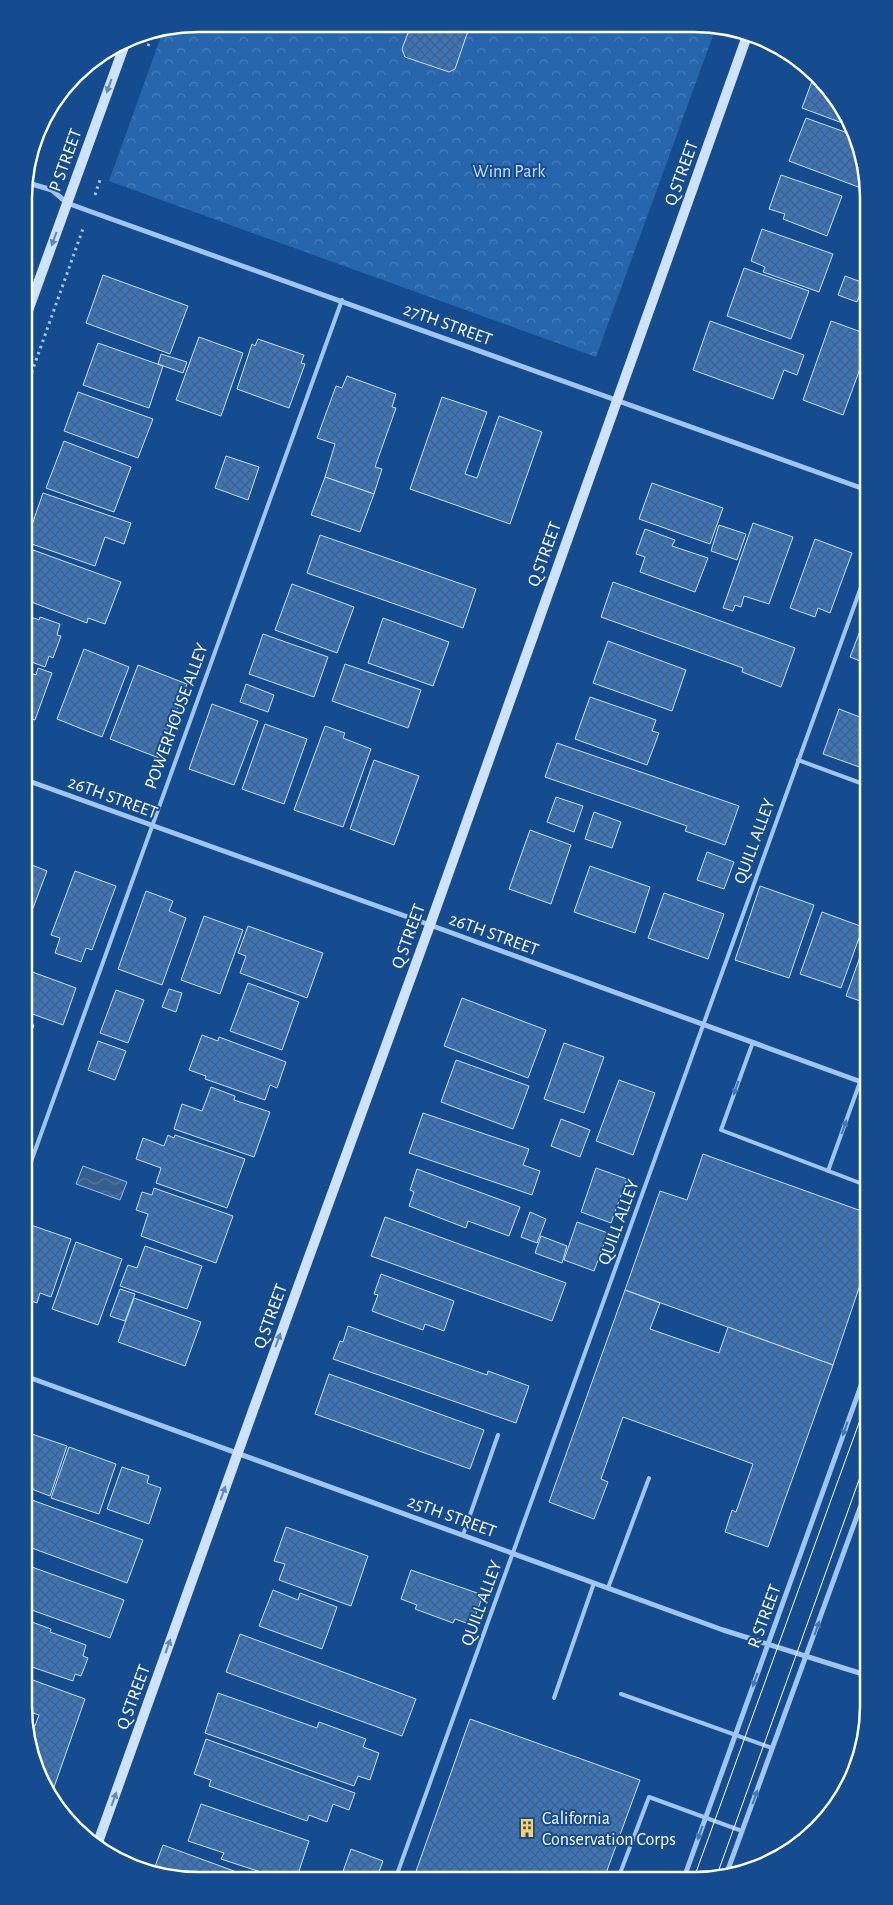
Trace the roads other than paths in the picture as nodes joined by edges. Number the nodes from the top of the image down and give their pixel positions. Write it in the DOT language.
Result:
graph roads {
  1 [pos="746,41"];
  2 [pos="122,52"];
  3 [pos="33,184"];
  4 [pos="67,202"];
  5 [pos="33,297"];
  6 [pos="342,300"];
  7 [pos="616,400"];
  8 [pos="860,488"];
  9 [pos="860,590"];
  10 [pos="798,760"];
  11 [pos="33,782"];
  12 [pos="860,783"];
  13 [pos="151,825"];
  14 [pos="430,925"];
  15 [pos="703,1024"];
  16 [pos="753,1042"];
  17 [pos="860,1082"];
  18 [pos="32,1158"];
  19 [pos="828,1171"];
  20 [pos="860,1183"];
  21 [pos="32,1379"];
  22 [pos="860,1388"];
  23 [pos="498,1435"];
  24 [pos="238,1452"];
  25 [pos="649,1478"];
  26 [pos="860,1508"];
  27 [pos="463,1535"];
  28 [pos="514,1553"];
  29 [pos="594,1583"];
  30 [pos="608,1588"];
  31 [pos="768,1644"];
  32 [pos="807,1656"];
  33 [pos="860,1673"];
  34 [pos="621,1694"];
  35 [pos="554,1698"];
  36 [pos="735,1735"];
  37 [pos="772,1748"];
  38 [pos="706,1816"];
  39 [pos="742,1831"];
  40 [pos="99,1839"];
  41 [pos="728,1869"];
  42 [pos="398,1872"];
  43 [pos="621,1872"];
  44 [pos="685,1872"];
  1 -- 7 [label="main road, Q STREET"];
  2 -- 4 [label="main road, P STREET, one-way"];
  3 -- 4 [label="street, 27TH STREET"];
  4 -- 5 [label="main road, P STREET, one-way"];
  4 -- 6 [label="street, 27TH STREET"];
  6 -- 7 [label="street, 27TH STREET"];
  6 -- 13 [label="lane, POWERHOUSE ALLEY"];
  7 -- 8 [label="street, 27TH STREET"];
  7 -- 14 [label="main road, Q STREET"];
  9 -- 10 [label="lane, QUILL ALLEY"];
  10 -- 12 [label="lane"];
  10 -- 15 [label="lane, QUILL ALLEY"];
  11 -- 13 [label="street, 26TH STREET"];
  13 -- 14 [label="street, 26TH STREET"];
  13 -- 18 [label="lane, POWERHOUSE ALLEY"];
  14 -- 15 [label="street, 26TH STREET"];
  24 -- 14 [label="main road, Q STREET, one-way"];
  15 -- 16 [label="street, 26TH STREET"];
  15 -- 28 [label="lane, QUILL ALLEY"];
  16 -- 17 [label="street, 26TH STREET"];
  16 -- 19 [label="lane, one-way"];
  19 -- 17 [label="lane, one-way"];
  19 -- 20 [label="lane"];
  21 -- 24 [label="street, 25TH STREET"];
  22 -- 31 [label="street, R STREET, one-way"];
  23 -- 27 [label="lane"];
  24 -- 27 [label="street, 25TH STREET"];
  40 -- 24 [label="main road, Q STREET, one-way"];
  25 -- 30 [label="lane"];
  32 -- 26 [label="street, one-way"];
  27 -- 28 [label="street, 25TH STREET"];
  28 -- 29 [label="street, 25TH STREET"];
  28 -- 42 [label="lane, QUILL ALLEY"];
  29 -- 30 [label="street, 25TH STREET"];
  29 -- 35 [label="lane"];
  30 -- 31 [label="street, 25TH STREET"];
  31 -- 32 [label="street, 25TH STREET"];
  31 -- 36 [label="street, R STREET, one-way"];
  32 -- 33 [label="street, 25TH STREET"];
  32 -- 37 [label="street"];
  34 -- 36 [label="lane"];
  36 -- 37 [label="lane"];
  36 -- 38 [label="street, R STREET"];
  39 -- 37 [label="street, one-way"];
  38 -- 39 [label="lane"];
  38 -- 43 [label="lane"];
  38 -- 44 [label="street, R STREET, one-way"];
  39 -- 41 [label="street"];
}
